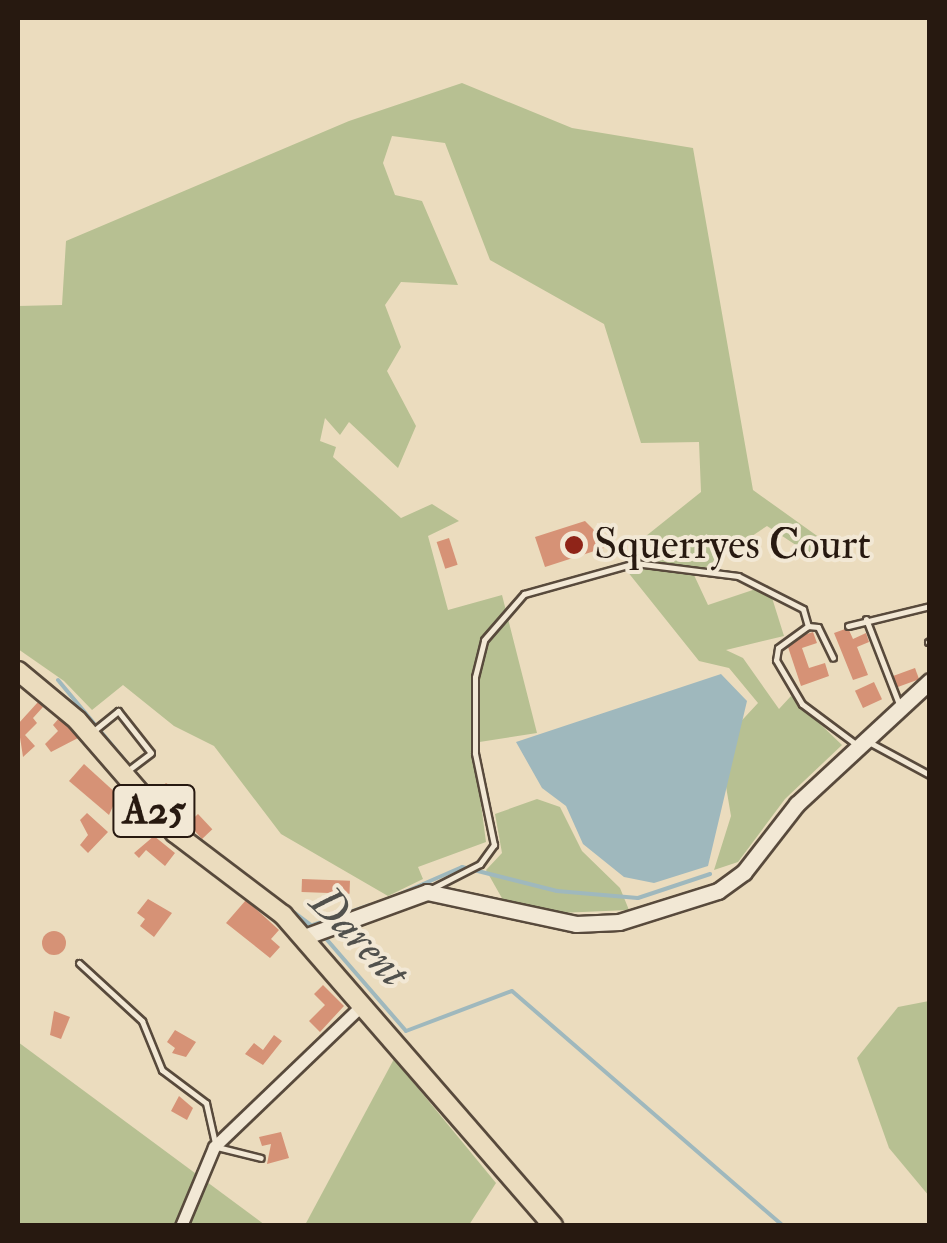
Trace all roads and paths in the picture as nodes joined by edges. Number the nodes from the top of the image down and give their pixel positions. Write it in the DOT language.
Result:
graph roads {
  1 [pos="930,606"];
  2 [pos="866,619"];
  3 [pos="808,626"];
  4 [pos="848,626"];
  5 [pos="832,658"];
  6 [pos="18,671"];
  7 [pos="930,681"];
  8 [pos="900,707"];
  9 [pos="93,731"];
  10 [pos="861,742"];
  11 [pos="130,769"];
  12 [pos="930,774"];
  13 [pos="427,892"];
  14 [pos="313,932"];
  15 [pos="79,964"];
  16 [pos="360,1006"];
  17 [pos="215,1146"];
  18 [pos="261,1158"];
  19 [pos="181,1226"];
  20 [pos="552,1226"];
  1 -- 2 [label="lane"];
  2 -- 4 [label="lane"];
  2 -- 8 [label="lane"];
  3 -- 5 [label="lane"];
  3 -- 10 [label="lane"];
  3 -- 13 [label="lane"];
  6 -- 9 [label="main road, A25"];
  7 -- 8 [label="street"];
  8 -- 10 [label="street"];
  9 -- 11 [label="main road, A25"];
  9 -- 11 [label="lane"];
  10 -- 12 [label="lane"];
  10 -- 13 [label="street"];
  11 -- 14 [label="main road, A25"];
  13 -- 14 [label="street"];
  14 -- 16 [label="main road, A25"];
  15 -- 17 [label="lane"];
  16 -- 17 [label="street"];
  16 -- 20 [label="main road, A25"];
  17 -- 18 [label="lane"];
  17 -- 19 [label="street"];
}
